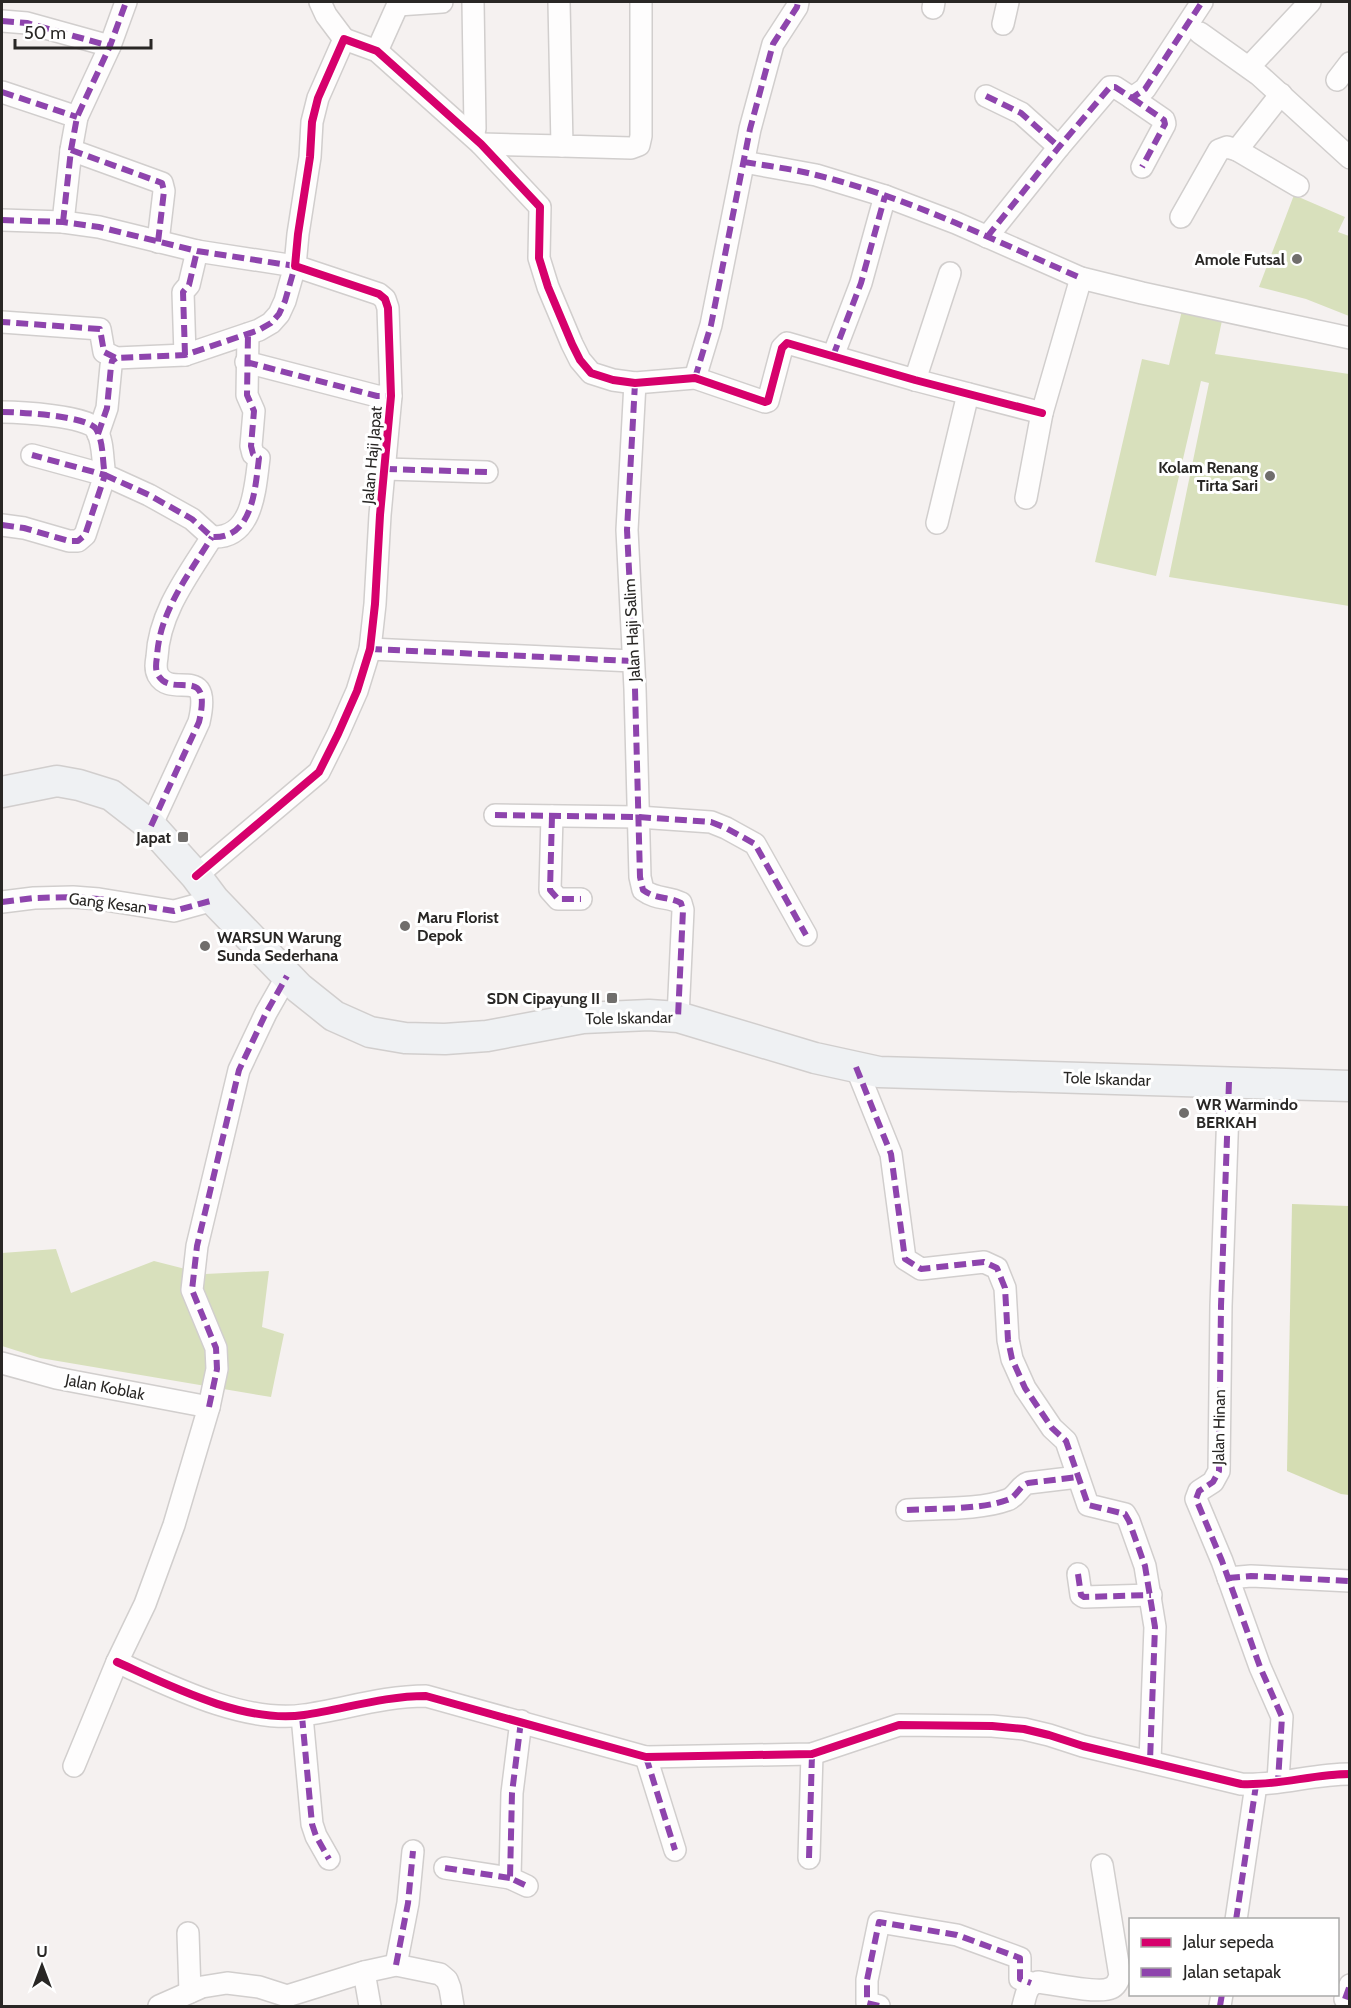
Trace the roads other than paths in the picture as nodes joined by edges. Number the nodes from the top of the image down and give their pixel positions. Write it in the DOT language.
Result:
graph roads {
  1 [pos="126,2"];
  2 [pos="320,2"];
  3 [pos="442,2"];
  4 [pos="472,2"];
  5 [pos="558,2"];
  6 [pos="641,2"];
  7 [pos="798,2"];
  8 [pos="1008,2"];
  9 [pos="1202,2"];
  10 [pos="1310,2"];
  11 [pos="399,3"];
  12 [pos="2,21"];
  13 [pos="1003,24"];
  14 [pos="1200,33"];
  15 [pos="344,39"];
  16 [pos="110,46"];
  17 [pos="377,51"];
  18 [pos="1249,67"];
  19 [pos="2,92"];
  20 [pos="1281,94"];
  21 [pos="986,96"];
  22 [pos="1132,98"];
  23 [pos="77,117"];
  24 [pos="478,137"];
  25 [pos="562,146"];
  26 [pos="1059,147"];
  27 [pos="71,150"];
  28 [pos="1237,150"];
  29 [pos="1350,158"];
  30 [pos="744,162"];
  31 [pos="1142,167"];
  32 [pos="1298,186"];
  33 [pos="885,196"];
  34 [pos="1181,217"];
  35 [pos="2,219"];
  36 [pos="63,222"];
  37 [pos="987,237"];
  38 [pos="158,242"];
  39 [pos="197,251"];
  40 [pos="295,266"];
  41 [pos="950,273"];
  42 [pos="1082,278"];
  43 [pos="2,322"];
  44 [pos="248,334"];
  45 [pos="1350,338"];
  46 [pos="185,355"];
  47 [pos="833,356"];
  48 [pos="116,358"];
  49 [pos="246,362"];
  50 [pos="695,378"];
  51 [pos="915,380"];
  52 [pos="635,383"];
  53 [pos="968,394"];
  54 [pos="391,396"];
  55 [pos="2,412"];
  56 [pos="1042,413"];
  57 [pos="98,434"];
  58 [pos="32,455"];
  59 [pos="385,469"];
  60 [pos="487,471"];
  61 [pos="105,476"];
  62 [pos="1026,498"];
  63 [pos="937,523"];
  64 [pos="2,525"];
  65 [pos="212,537"];
  66 [pos="370,649"];
  67 [pos="633,661"];
  68 [pos="2,792"];
  69 [pos="495,815"];
  70 [pos="552,816"];
  71 [pos="638,817"];
  72 [pos="151,826"];
  73 [pos="196,876"];
  74 [pos="581,899"];
  75 [pos="214,900"];
  76 [pos="2,902"];
  77 [pos="806,935"];
  78 [pos="287,976"];
  79 [pos="678,1017"];
  80 [pos="856,1067"];
  81 [pos="1229,1082"];
  82 [pos="1350,1086"];
  83 [pos="2,1363"];
  84 [pos="209,1407"];
  85 [pos="1078,1477"];
  86 [pos="907,1510"];
  87 [pos="1078,1574"];
  88 [pos="1228,1578"];
  89 [pos="1350,1581"];
  90 [pos="1151,1595"];
  91 [pos="117,1662"];
  92 [pos="302,1716"];
  93 [pos="521,1721"];
  94 [pos="812,1754"];
  95 [pos="646,1757"];
  96 [pos="1150,1761"];
  97 [pos="74,1766"];
  98 [pos="1350,1774"];
  99 [pos="1278,1782"];
  100 [pos="1256,1785"];
  101 [pos="675,1850"];
  102 [pos="413,1851"];
  103 [pos="808,1858"];
  104 [pos="329,1859"];
  105 [pos="1102,1865"];
  106 [pos="445,1868"];
  107 [pos="1236,1918"];
  108 [pos="188,1933"];
  109 [pos="396,1965"];
  110 [pos="364,1972"];
  111 [pos="1031,1983"];
  112 [pos="190,1992"];
  113 [pos="288,2001"];
  114 [pos="159,2007"];
  115 [pos="370,2007"];
  116 [pos="453,2007"];
  117 [pos="879,2007"];
  118 [pos="1023,2007"];
  1 -- 16 [label="street"];
  2 -- 15 [label="street"];
  3 -- 11 [label="street"];
  4 -- 24 [label="street"];
  5 -- 25 [label="street"];
  6 -- 25 [label="street"];
  7 -- 30 [label="street"];
  8 -- 13 [label="street"];
  9 -- 22 [label="street"];
  10 -- 18 [label="street"];
  11 -- 17 [label="street"];
  12 -- 16 [label="street"];
  14 -- 18 [label="street"];
  15 -- 17 [label="street"];
  15 -- 40 [label="street"];
  16 -- 23 [label="street"];
  17 -- 24 [label="street"];
  18 -- 20 [label="street"];
  19 -- 23 [label="street"];
  20 -- 28 [label="street"];
  20 -- 29 [label="street"];
  21 -- 26 [label="street"];
  22 -- 26 [label="street"];
  22 -- 31 [label="street"];
  23 -- 27 [label="street"];
  24 -- 25 [label="street"];
  24 -- 52 [label="street"];
  26 -- 37 [label="street"];
  27 -- 36 [label="street"];
  27 -- 38 [label="street"];
  28 -- 32 [label="street"];
  28 -- 34 [label="street"];
  30 -- 33 [label="street"];
  30 -- 50 [label="street"];
  33 -- 37 [label="street"];
  33 -- 47 [label="street"];
  35 -- 36 [label="street"];
  36 -- 38 [label="street"];
  37 -- 42 [label="street"];
  38 -- 39 [label="street"];
  39 -- 40 [label="street"];
  39 -- 46 [label="street"];
  40 -- 44 [label="street"];
  40 -- 54 [label="street, Jalan Haji Japat"];
  41 -- 51 [label="street"];
  42 -- 45 [label="street"];
  42 -- 56 [label="street"];
  43 -- 48 [label="street"];
  44 -- 46 [label="street"];
  44 -- 49 [label="street"];
  46 -- 48 [label="street"];
  47 -- 50 [label="street"];
  47 -- 51 [label="street"];
  48 -- 57 [label="street"];
  49 -- 54 [label="street"];
  49 -- 65 [label="street"];
  50 -- 52 [label="street"];
  51 -- 53 [label="street"];
  52 -- 67 [label="street, Jalan Haji Salim"];
  53 -- 56 [label="street"];
  53 -- 63 [label="street"];
  54 -- 59 [label="street, Jalan Haji Japat"];
  55 -- 57 [label="street"];
  56 -- 62 [label="street"];
  57 -- 61 [label="street"];
  58 -- 61 [label="street"];
  59 -- 60 [label="street"];
  59 -- 66 [label="street, Jalan Haji Japat"];
  61 -- 64 [label="street"];
  61 -- 65 [label="street"];
  65 -- 72 [label="street"];
  66 -- 67 [label="street"];
  66 -- 73 [label="street, Jalan Haji Japat"];
  67 -- 71 [label="street, Jalan Haji Salim"];
  68 -- 72 [label="main road, Tole Iskandar"];
  69 -- 70 [label="street"];
  70 -- 71 [label="street"];
  70 -- 74 [label="street"];
  71 -- 77 [label="street"];
  71 -- 79 [label="street, Jalan Haji Salim"];
  72 -- 73 [label="main road, Tole Iskandar"];
  73 -- 75 [label="main road, Tole Iskandar"];
  75 -- 76 [label="street, Gang Kesan"];
  75 -- 78 [label="main road, Tole Iskandar"];
  78 -- 79 [label="main road, Tole Iskandar"];
  78 -- 84 [label="street"];
  79 -- 80 [label="main road, Tole Iskandar"];
  80 -- 81 [label="main road, Tole Iskandar"];
  80 -- 85 [label="street"];
  81 -- 82 [label="main road, Tole Iskandar"];
  81 -- 88 [label="street, Jalan Hinan"];
  83 -- 84 [label="street, Jalan Koblak"];
  84 -- 91 [label="street"];
  85 -- 86 [label="street"];
  85 -- 90 [label="street"];
  87 -- 90 [label="street"];
  88 -- 89 [label="street"];
  88 -- 99 [label="street, Jalan Hinan"];
  90 -- 96 [label="street"];
  91 -- 92 [label="street"];
  91 -- 97 [label="street"];
  92 -- 93 [label="street"];
  92 -- 104 [label="street"];
  93 -- 95 [label="street"];
  93 -- 106 [label="street"];
  94 -- 95 [label="street"];
  94 -- 96 [label="street"];
  94 -- 103 [label="street"];
  95 -- 101 [label="street"];
  96 -- 100 [label="street"];
  98 -- 99 [label="street"];
  99 -- 100 [label="street"];
  100 -- 107 [label="street"];
  102 -- 109 [label="street"];
  105 -- 111 [label="street"];
  108 -- 112 [label="street"];
  109 -- 110 [label="street"];
  109 -- 116 [label="street"];
  110 -- 113 [label="street"];
  110 -- 115 [label="street"];
  111 -- 117 [label="street"];
  111 -- 118 [label="street"];
  112 -- 113 [label="street"];
  112 -- 114 [label="street"];
}
